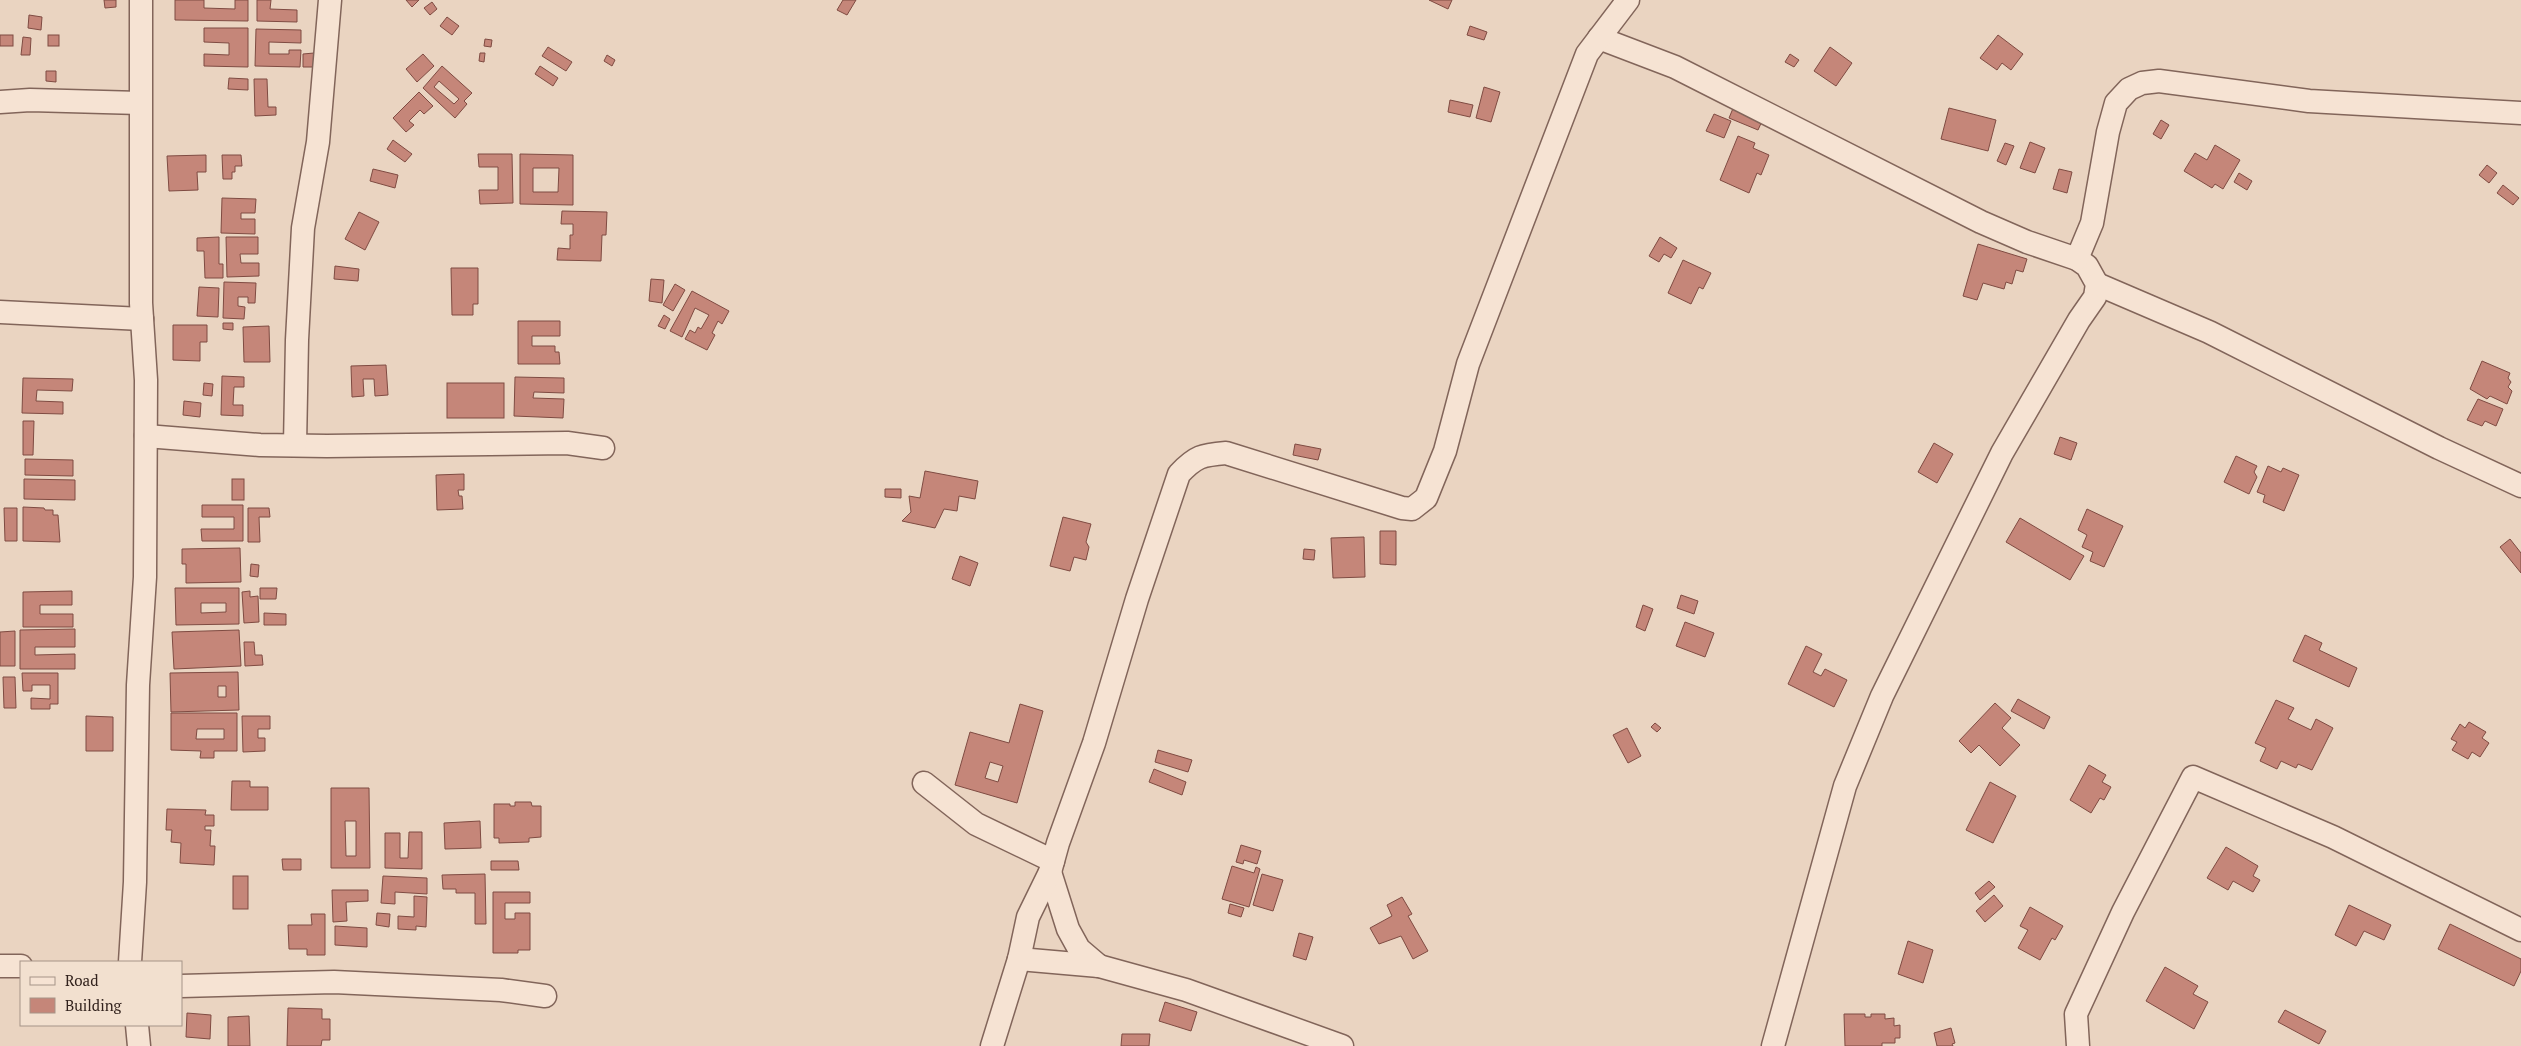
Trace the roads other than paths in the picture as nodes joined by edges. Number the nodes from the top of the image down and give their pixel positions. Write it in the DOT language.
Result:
graph roads {
  1 [pos="141,0"];
  2 [pos="330,0"];
  3 [pos="1628,0"];
  4 [pos="1599,38"];
  5 [pos="0,102"];
  6 [pos="140,103"];
  7 [pos="2521,113"];
  8 [pos="2078,259"];
  9 [pos="2097,284"];
  10 [pos="0,312"];
  11 [pos="142,319"];
  12 [pos="146,436"];
  13 [pos="295,445"];
  14 [pos="603,448"];
  15 [pos="2521,486"];
  16 [pos="924,783"];
  17 [pos="1052,866"];
  18 [pos="2521,930"];
  19 [pos="1019,958"];
  20 [pos="130,961"];
  21 [pos="0,966"];
  22 [pos="20,966"];
  23 [pos="1099,966"];
  24 [pos="182,986"];
  25 [pos="545,996"];
  26 [pos="137,1026"];
  27 [pos="138,1046"];
  28 [pos="992,1046"];
  29 [pos="1342,1046"];
  30 [pos="1773,1046"];
  31 [pos="2078,1046"];
  1 -- 6 [label="street"];
  2 -- 13 [label="street"];
  3 -- 4 [label="street"];
  4 -- 8 [label="street"];
  4 -- 17 [label="street"];
  5 -- 6 [label="street"];
  6 -- 11 [label="street"];
  7 -- 8 [label="street"];
  8 -- 9 [label="street"];
  9 -- 15 [label="street"];
  9 -- 30 [label="street"];
  10 -- 11 [label="street"];
  11 -- 12 [label="street"];
  12 -- 13 [label="street"];
  12 -- 20 [label="street"];
  13 -- 14 [label="street"];
  16 -- 17 [label="street"];
  17 -- 19 [label="street"];
  17 -- 23 [label="street"];
  18 -- 31 [label="street"];
  19 -- 23 [label="street"];
  19 -- 28 [label="street"];
  21 -- 22 [label="street"];
  23 -- 29 [label="street"];
  24 -- 25 [label="street"];
  26 -- 27 [label="street"];
}
